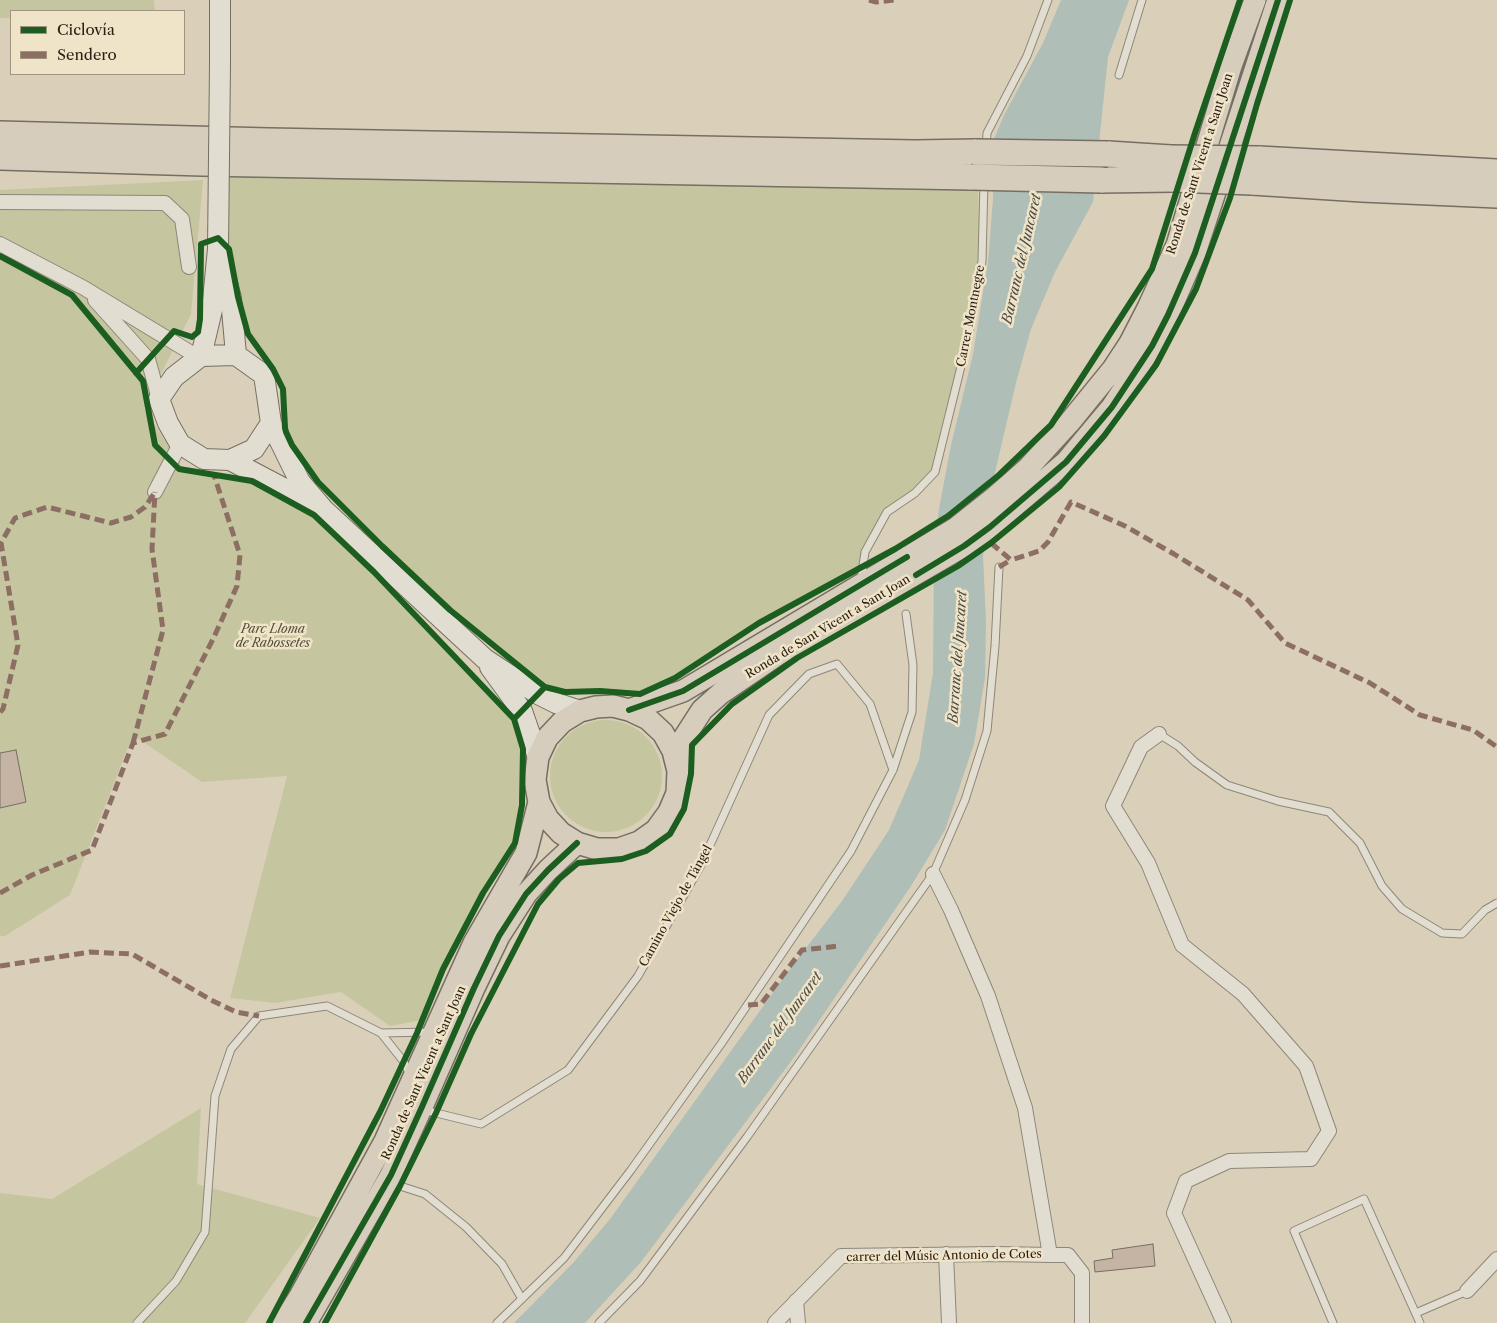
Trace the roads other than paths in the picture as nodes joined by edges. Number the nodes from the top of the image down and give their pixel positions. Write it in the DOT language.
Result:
graph roads {
  1 [pos="220,0"];
  2 [pos="1048,0"];
  3 [pos="1142,0"];
  4 [pos="1256,0"];
  5 [pos="1278,0"];
  6 [pos="1119,75"];
  7 [pos="0,134"];
  8 [pos="0,157"];
  9 [pos="979,166"];
  10 [pos="1172,168"];
  11 [pos="1256,171"];
  12 [pos="1497,172"];
  13 [pos="1497,195"];
  14 [pos="0,202"];
  15 [pos="0,244"];
  16 [pos="218,249"];
  17 [pos="189,267"];
  18 [pos="84,288"];
  19 [pos="236,355"];
  20 [pos="200,356"];
  21 [pos="159,399"];
  22 [pos="272,423"];
  23 [pos="180,444"];
  24 [pos="230,460"];
  25 [pos="155,492"];
  26 [pos="323,509"];
  27 [pos="911,566"];
  28 [pos="999,567"];
  29 [pos="861,584"];
  30 [pos="906,614"];
  31 [pos="484,659"];
  32 [pos="629,710"];
  33 [pos="580,711"];
  34 [pos="1159,734"];
  35 [pos="538,757"];
  36 [pos="893,770"];
  37 [pos="678,771"];
  38 [pos="539,802"];
  39 [pos="577,843"];
  40 [pos="933,874"];
  41 [pos="1497,903"];
  42 [pos="434,1032"];
  43 [pos="381,1033"];
  44 [pos="412,1081"];
  45 [pos="421,1110"];
  46 [pos="391,1175"];
  47 [pos="946,1254"];
  48 [pos="1050,1255"];
  49 [pos="1497,1259"];
  50 [pos="1467,1291"];
  51 [pos="522,1299"];
  52 [pos="796,1301"];
  53 [pos="1416,1313"];
  54 [pos="137,1323"];
  55 [pos="283,1323"];
  56 [pos="306,1323"];
  57 [pos="498,1323"];
  58 [pos="599,1323"];
  59 [pos="775,1323"];
  60 [pos="798,1323"];
  61 [pos="949,1323"];
  62 [pos="1082,1323"];
  63 [pos="1224,1323"];
  64 [pos="1333,1323"];
  65 [pos="1420,1323"];
  1 -- 16 [label="main road, bridge"];
  2 -- 9 [label="lane, Carrer Montnegre"];
  3 -- 6 [label="lane"];
  4 -- 27 [label="main road, Ronda de Sant Vicent a Sant Joan"];
  5 -- 27 [label="main road, Ronda de Sant Vicent a Sant Joan"];
  7 -- 9 [label="highway"];
  8 -- 9 [label="highway"];
  9 -- 10 [label="highway, bridge"];
  9 -- 10 [label="highway, bridge"];
  9 -- 29 [label="lane, Carrer Montnegre"];
  10 -- 11 [label="highway, bridge"];
  11 -- 12 [label="highway"];
  11 -- 13 [label="highway"];
  14 -- 17 [label="street"];
  15 -- 18 [label="street"];
  16 -- 19 [label="main road"];
  16 -- 20 [label="main road"];
  18 -- 20 [label="street"];
  18 -- 21 [label="street"];
  19 -- 20 [label="main road"];
  19 -- 22 [label="main road"];
  20 -- 21 [label="main road"];
  21 -- 23 [label="main road"];
  22 -- 24 [label="main road"];
  22 -- 26 [label="main road"];
  23 -- 24 [label="main road"];
  23 -- 25 [label="street"];
  24 -- 26 [label="main road"];
  26 -- 31 [label="main road"];
  27 -- 29 [label="main road, Ronda de Sant Vicent a Sant Joan"];
  27 -- 37 [label="main road, Ronda de Sant Vicent a Sant Joan"];
  28 -- 40 [label="lane"];
  29 -- 32 [label="main road, Ronda de Sant Vicent a Sant Joan"];
  30 -- 36 [label="lane"];
  31 -- 33 [label="main road"];
  31 -- 35 [label="main road"];
  32 -- 33 [label="main road, Ronda de Sant Vicent a Sant Joan"];
  32 -- 37 [label="main road, Ronda de Sant Vicent a Sant Joan"];
  33 -- 35 [label="main road, Ronda de Sant Vicent a Sant Joan"];
  34 -- 41 [label="lane"];
  34 -- 63 [label="street"];
  35 -- 38 [label="main road, Ronda de Sant Vicent a Sant Joan"];
  36 -- 45 [label="lane, Camino Viejo de Tángel"];
  36 -- 51 [label="lane"];
  37 -- 39 [label="main road, Ronda de Sant Vicent a Sant Joan"];
  38 -- 39 [label="main road, Ronda de Sant Vicent a Sant Joan"];
  38 -- 42 [label="main road, Ronda de Sant Vicent a Sant Joan"];
  39 -- 45 [label="main road, Ronda de Sant Vicent a Sant Joan"];
  40 -- 48 [label="street"];
  40 -- 58 [label="lane"];
  42 -- 43 [label="lane"];
  42 -- 44 [label="main road, Ronda de Sant Vicent a Sant Joan"];
  43 -- 44 [label="lane"];
  43 -- 54 [label="lane"];
  44 -- 55 [label="main road, Ronda de Sant Vicent a Sant Joan"];
  45 -- 46 [label="main road, Ronda de Sant Vicent a Sant Joan"];
  46 -- 51 [label="lane"];
  46 -- 56 [label="main road, Ronda de Sant Vicent a Sant Joan"];
  47 -- 48 [label="street, carrer del Músic Antonio de Cotes"];
  47 -- 52 [label="street, carrer del Músic Antonio de Cotes"];
  47 -- 61 [label="street"];
  48 -- 62 [label="street, carrer del Músic Antonio de Cotes"];
  49 -- 50 [label="street"];
  50 -- 53 [label="lane"];
  51 -- 57 [label="lane"];
  52 -- 59 [label="street, carrer del Músic Antonio de Cotes"];
  52 -- 60 [label="street"];
  53 -- 64 [label="lane"];
  53 -- 65 [label="lane"];
}
